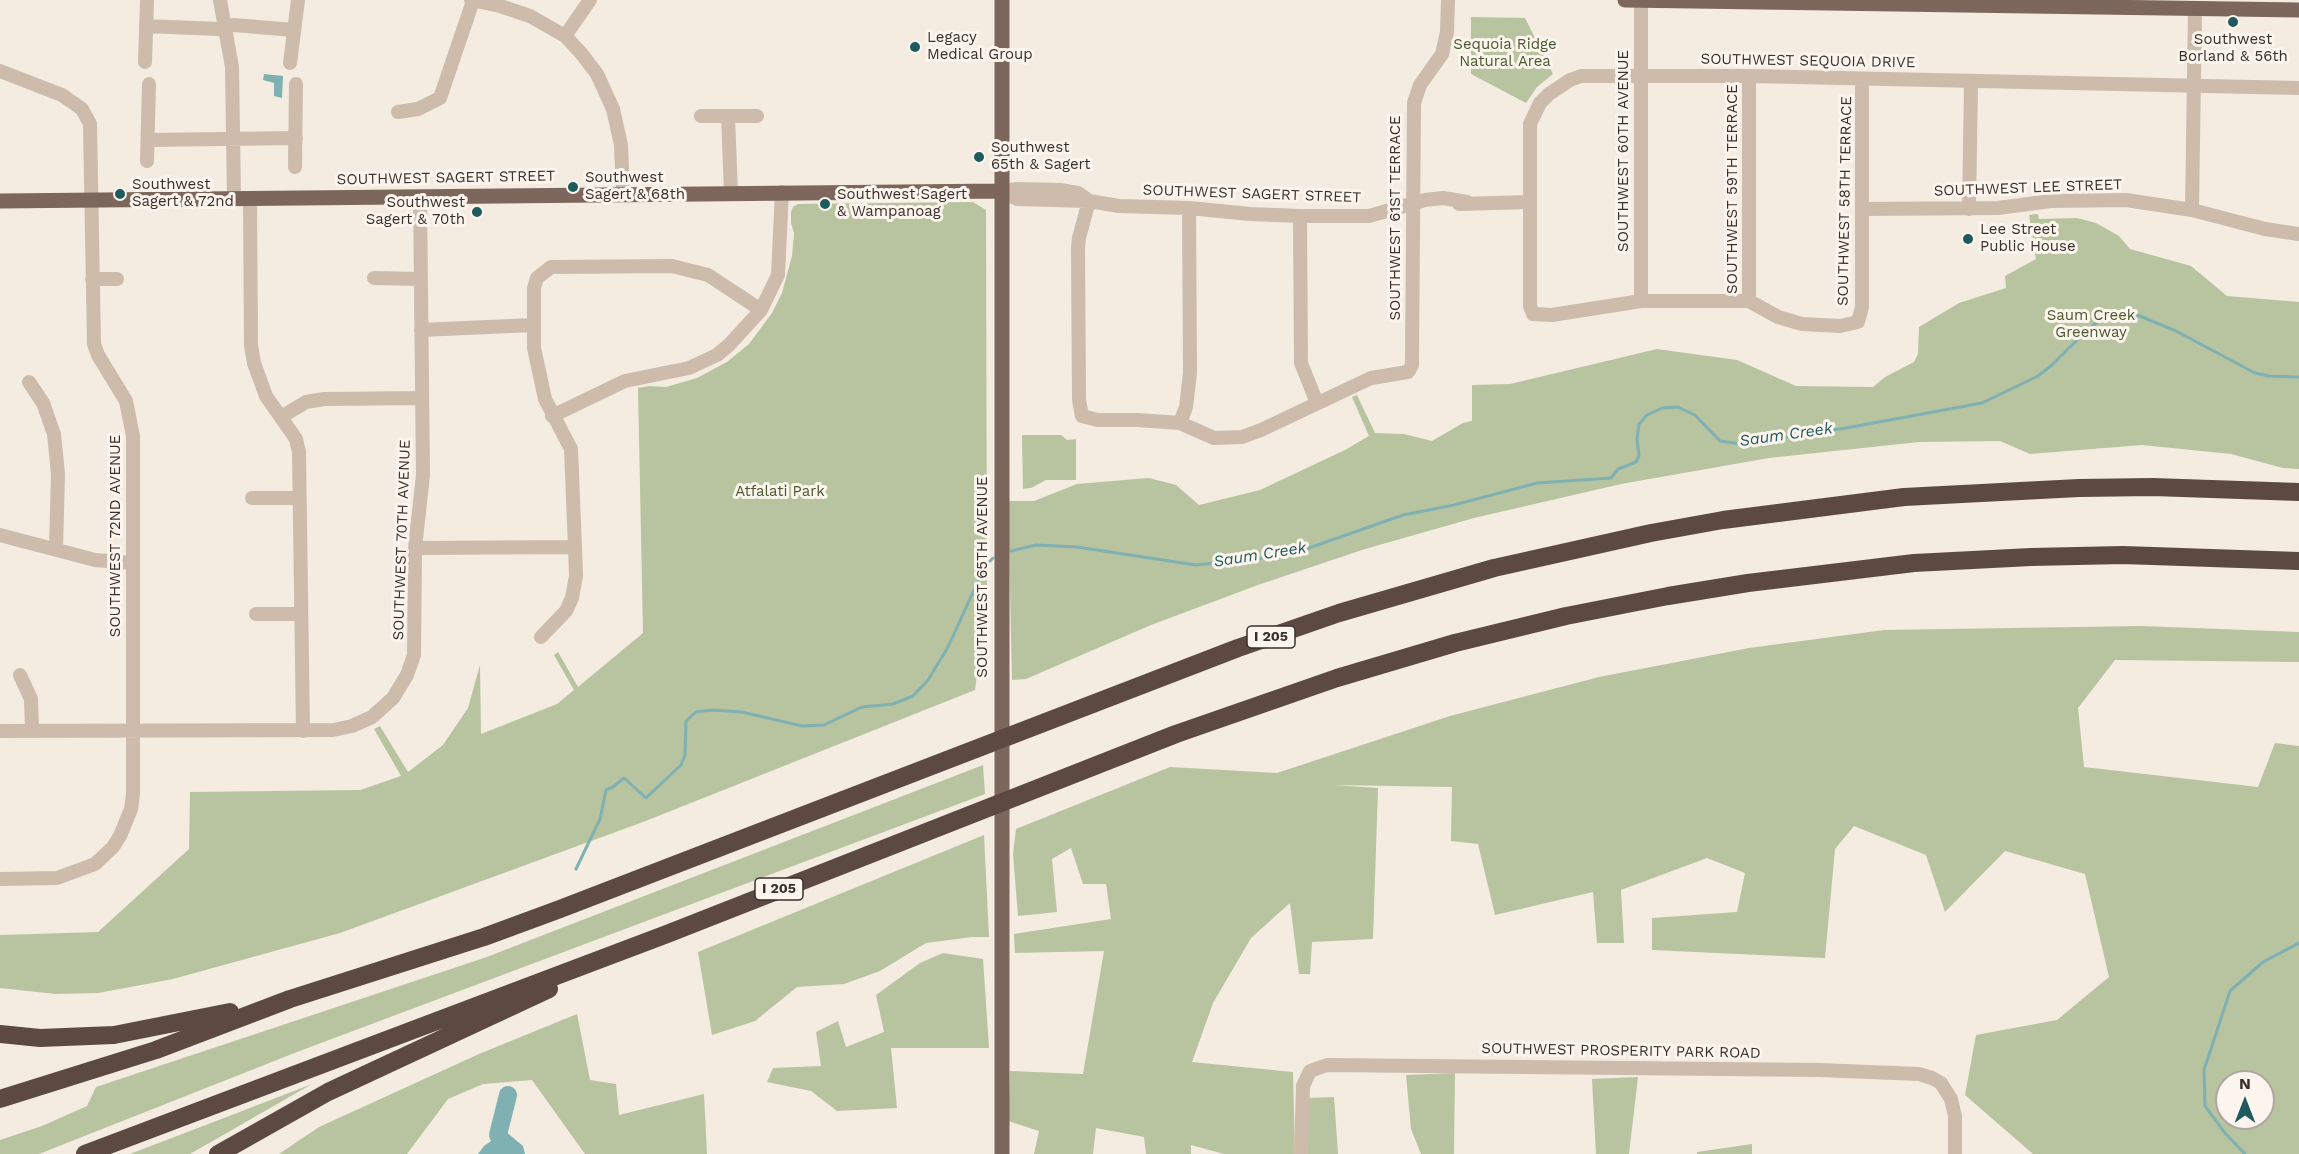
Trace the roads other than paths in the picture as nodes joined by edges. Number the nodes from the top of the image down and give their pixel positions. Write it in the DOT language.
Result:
graph roads {
  1 [pos="147,0"];
  2 [pos="220,0"];
  3 [pos="298,0"];
  4 [pos="590,0"];
  5 [pos="1002,0"];
  6 [pos="1448,0"];
  7 [pos="1625,0"];
  8 [pos="1641,0"];
  9 [pos="472,1"];
  10 [pos="1955,3"];
  11 [pos="2195,9"];
  12 [pos="2299,10"];
  13 [pos="146,26"];
  14 [pos="226,27"];
  15 [pos="294,30"];
  16 [pos="565,36"];
  17 [pos="145,62"];
  18 [pos="290,63"];
  19 [pos="0,71"];
  20 [pos="1640,75"];
  21 [pos="1749,76"];
  22 [pos="1862,79"];
  23 [pos="1971,82"];
  24 [pos="149,84"];
  25 [pos="296,84"];
  26 [pos="2194,85"];
  27 [pos="2299,87"];
  28 [pos="398,112"];
  29 [pos="701,116"];
  30 [pos="728,116"];
  31 [pos="757,116"];
  32 [pos="296,138"];
  33 [pos="233,139"];
  34 [pos="148,140"];
  35 [pos="147,161"];
  36 [pos="295,166"];
  37 [pos="1001,191"];
  38 [pos="782,192"];
  39 [pos="731,193"];
  40 [pos="623,194"];
  41 [pos="420,197"];
  42 [pos="234,199"];
  43 [pos="250,199"];
  44 [pos="93,200"];
  45 [pos="0,201"];
  46 [pos="1089,201"];
  47 [pos="1529,202"];
  48 [pos="1412,205"];
  49 [pos="1189,208"];
  50 [pos="1862,209"];
  51 [pos="1969,209"];
  52 [pos="2192,210"];
  53 [pos="1300,216"];
  54 [pos="2299,234"];
  55 [pos="374,278"];
  56 [pos="92,279"];
  57 [pos="117,279"];
  58 [pos="421,279"];
  59 [pos="1641,301"];
  60 [pos="1749,302"];
  61 [pos="760,310"];
  62 [pos="533,325"];
  63 [pos="421,330"];
  64 [pos="28,382"];
  65 [pos="422,398"];
  66 [pos="1317,403"];
  67 [pos="552,416"];
  68 [pos="281,417"];
  69 [pos="1180,423"];
  70 [pos="2299,492"];
  71 [pos="252,498"];
  72 [pos="299,498"];
  73 [pos="0,535"];
  74 [pos="575,547"];
  75 [pos="415,548"];
  76 [pos="56,549"];
  77 [pos="2299,561"];
  78 [pos="133,563"];
  79 [pos="256,614"];
  80 [pos="301,614"];
  81 [pos="541,637"];
  82 [pos="20,675"];
  83 [pos="32,730"];
  84 [pos="0,731"];
  85 [pos="133,731"];
  86 [pos="303,731"];
  87 [pos="0,879"];
  88 [pos="667,934"];
  89 [pos="290,999"];
  90 [pos="0,1034"];
  91 [pos="0,1099"];
  92 [pos="85,1154"];
  93 [pos="218,1154"];
  94 [pos="1002,1154"];
  95 [pos="1301,1154"];
  96 [pos="1955,1154"];
  1 -- 13 [label="street"];
  2 -- 14 [label="street"];
  3 -- 15 [label="street"];
  4 -- 16 [label="street"];
  5 -- 37 [label="main road, SOUTHWEST 65TH AVENUE"];
  6 -- 48 [label="street, SOUTHWEST 61ST TERRACE"];
  7 -- 8 [label="main road"];
  8 -- 10 [label="main road"];
  8 -- 20 [label="street, SOUTHWEST 60TH AVENUE"];
  9 -- 16 [label="street"];
  9 -- 28 [label="street"];
  10 -- 11 [label="main road"];
  11 -- 12 [label="main road"];
  11 -- 26 [label="street"];
  13 -- 14 [label="street"];
  13 -- 17 [label="street"];
  14 -- 15 [label="street"];
  14 -- 33 [label="street"];
  15 -- 18 [label="street"];
  16 -- 40 [label="street"];
  19 -- 44 [label="street, SOUTHWEST 72ND AVENUE"];
  20 -- 21 [label="street, SOUTHWEST SEQUOIA DRIVE"];
  20 -- 47 [label="street, SOUTHWEST SEQUOIA DRIVE"];
  20 -- 59 [label="street, SOUTHWEST 60TH AVENUE"];
  21 -- 22 [label="street, SOUTHWEST SEQUOIA DRIVE"];
  21 -- 60 [label="street, SOUTHWEST 59TH TERRACE"];
  22 -- 23 [label="street, SOUTHWEST SEQUOIA DRIVE"];
  22 -- 50 [label="street, SOUTHWEST 58TH TERRACE"];
  23 -- 26 [label="street, SOUTHWEST SEQUOIA DRIVE"];
  23 -- 51 [label="street"];
  24 -- 34 [label="street"];
  25 -- 32 [label="street"];
  26 -- 27 [label="street, SOUTHWEST SEQUOIA DRIVE"];
  26 -- 52 [label="street"];
  29 -- 30 [label="street"];
  30 -- 31 [label="street"];
  30 -- 39 [label="street"];
  32 -- 33 [label="street"];
  32 -- 36 [label="street"];
  33 -- 34 [label="street"];
  33 -- 42 [label="street"];
  34 -- 35 [label="street"];
  37 -- 38 [label="main road, SOUTHWEST SAGERT STREET"];
  37 -- 46 [label="street, SOUTHWEST SAGERT STREET"];
  37 -- 94 [label="main road, SOUTHWEST 65TH AVENUE"];
  38 -- 39 [label="main road, SOUTHWEST SAGERT STREET"];
  38 -- 61 [label="street"];
  39 -- 40 [label="main road, SOUTHWEST SAGERT STREET"];
  40 -- 41 [label="main road, SOUTHWEST SAGERT STREET"];
  41 -- 43 [label="main road, SOUTHWEST SAGERT STREET"];
  41 -- 58 [label="street, SOUTHWEST 70TH AVENUE"];
  42 -- 43 [label="main road, SOUTHWEST SAGERT STREET"];
  42 -- 44 [label="main road, SOUTHWEST SAGERT STREET"];
  43 -- 68 [label="street"];
  44 -- 45 [label="main road, SOUTHWEST SAGERT STREET"];
  44 -- 56 [label="street, SOUTHWEST 72ND AVENUE"];
  46 -- 49 [label="street, SOUTHWEST SAGERT STREET"];
  46 -- 69 [label="street"];
  47 -- 48 [label="street, SOUTHWEST SAGERT STREET"];
  47 -- 59 [label="street, SOUTHWEST SEQUOIA DRIVE"];
  48 -- 53 [label="street, SOUTHWEST SAGERT STREET"];
  48 -- 66 [label="street, SOUTHWEST 61ST TERRACE"];
  49 -- 53 [label="street, SOUTHWEST SAGERT STREET"];
  49 -- 69 [label="street"];
  50 -- 51 [label="street, SOUTHWEST LEE STREET"];
  50 -- 60 [label="street, SOUTHWEST 58TH TERRACE"];
  51 -- 52 [label="street, SOUTHWEST LEE STREET"];
  52 -- 54 [label="street, SOUTHWEST LEE STREET"];
  53 -- 66 [label="street"];
  55 -- 58 [label="street"];
  56 -- 57 [label="street"];
  56 -- 78 [label="street, SOUTHWEST 72ND AVENUE"];
  58 -- 63 [label="street, SOUTHWEST 70TH AVENUE"];
  59 -- 60 [label="street"];
  61 -- 62 [label="street"];
  61 -- 67 [label="street"];
  62 -- 63 [label="street"];
  62 -- 67 [label="street"];
  63 -- 65 [label="street, SOUTHWEST 70TH AVENUE"];
  64 -- 76 [label="street"];
  65 -- 68 [label="street"];
  65 -- 75 [label="street, SOUTHWEST 70TH AVENUE"];
  66 -- 69 [label="street"];
  67 -- 74 [label="street"];
  68 -- 72 [label="street"];
  70 -- 89 [label="highway, I 205"];
  71 -- 72 [label="street"];
  72 -- 80 [label="street"];
  73 -- 76 [label="street"];
  74 -- 75 [label="street"];
  74 -- 81 [label="street"];
  75 -- 86 [label="street, SOUTHWEST 70TH AVENUE"];
  76 -- 78 [label="street"];
  77 -- 88 [label="highway, I 205"];
  78 -- 85 [label="street, SOUTHWEST 72ND AVENUE"];
  79 -- 80 [label="street"];
  80 -- 86 [label="street"];
  82 -- 83 [label="street"];
  83 -- 84 [label="street, SOUTHWEST 70TH AVENUE"];
  83 -- 85 [label="street, SOUTHWEST 70TH AVENUE"];
  85 -- 86 [label="street, SOUTHWEST 70TH AVENUE"];
  85 -- 87 [label="street, SOUTHWEST 72ND AVENUE"];
  88 -- 92 [label="highway"];
  88 -- 93 [label="highway"];
  89 -- 90 [label="highway"];
  89 -- 91 [label="highway"];
  95 -- 96 [label="street, SOUTHWEST PROSPERITY PARK ROAD"];
}
